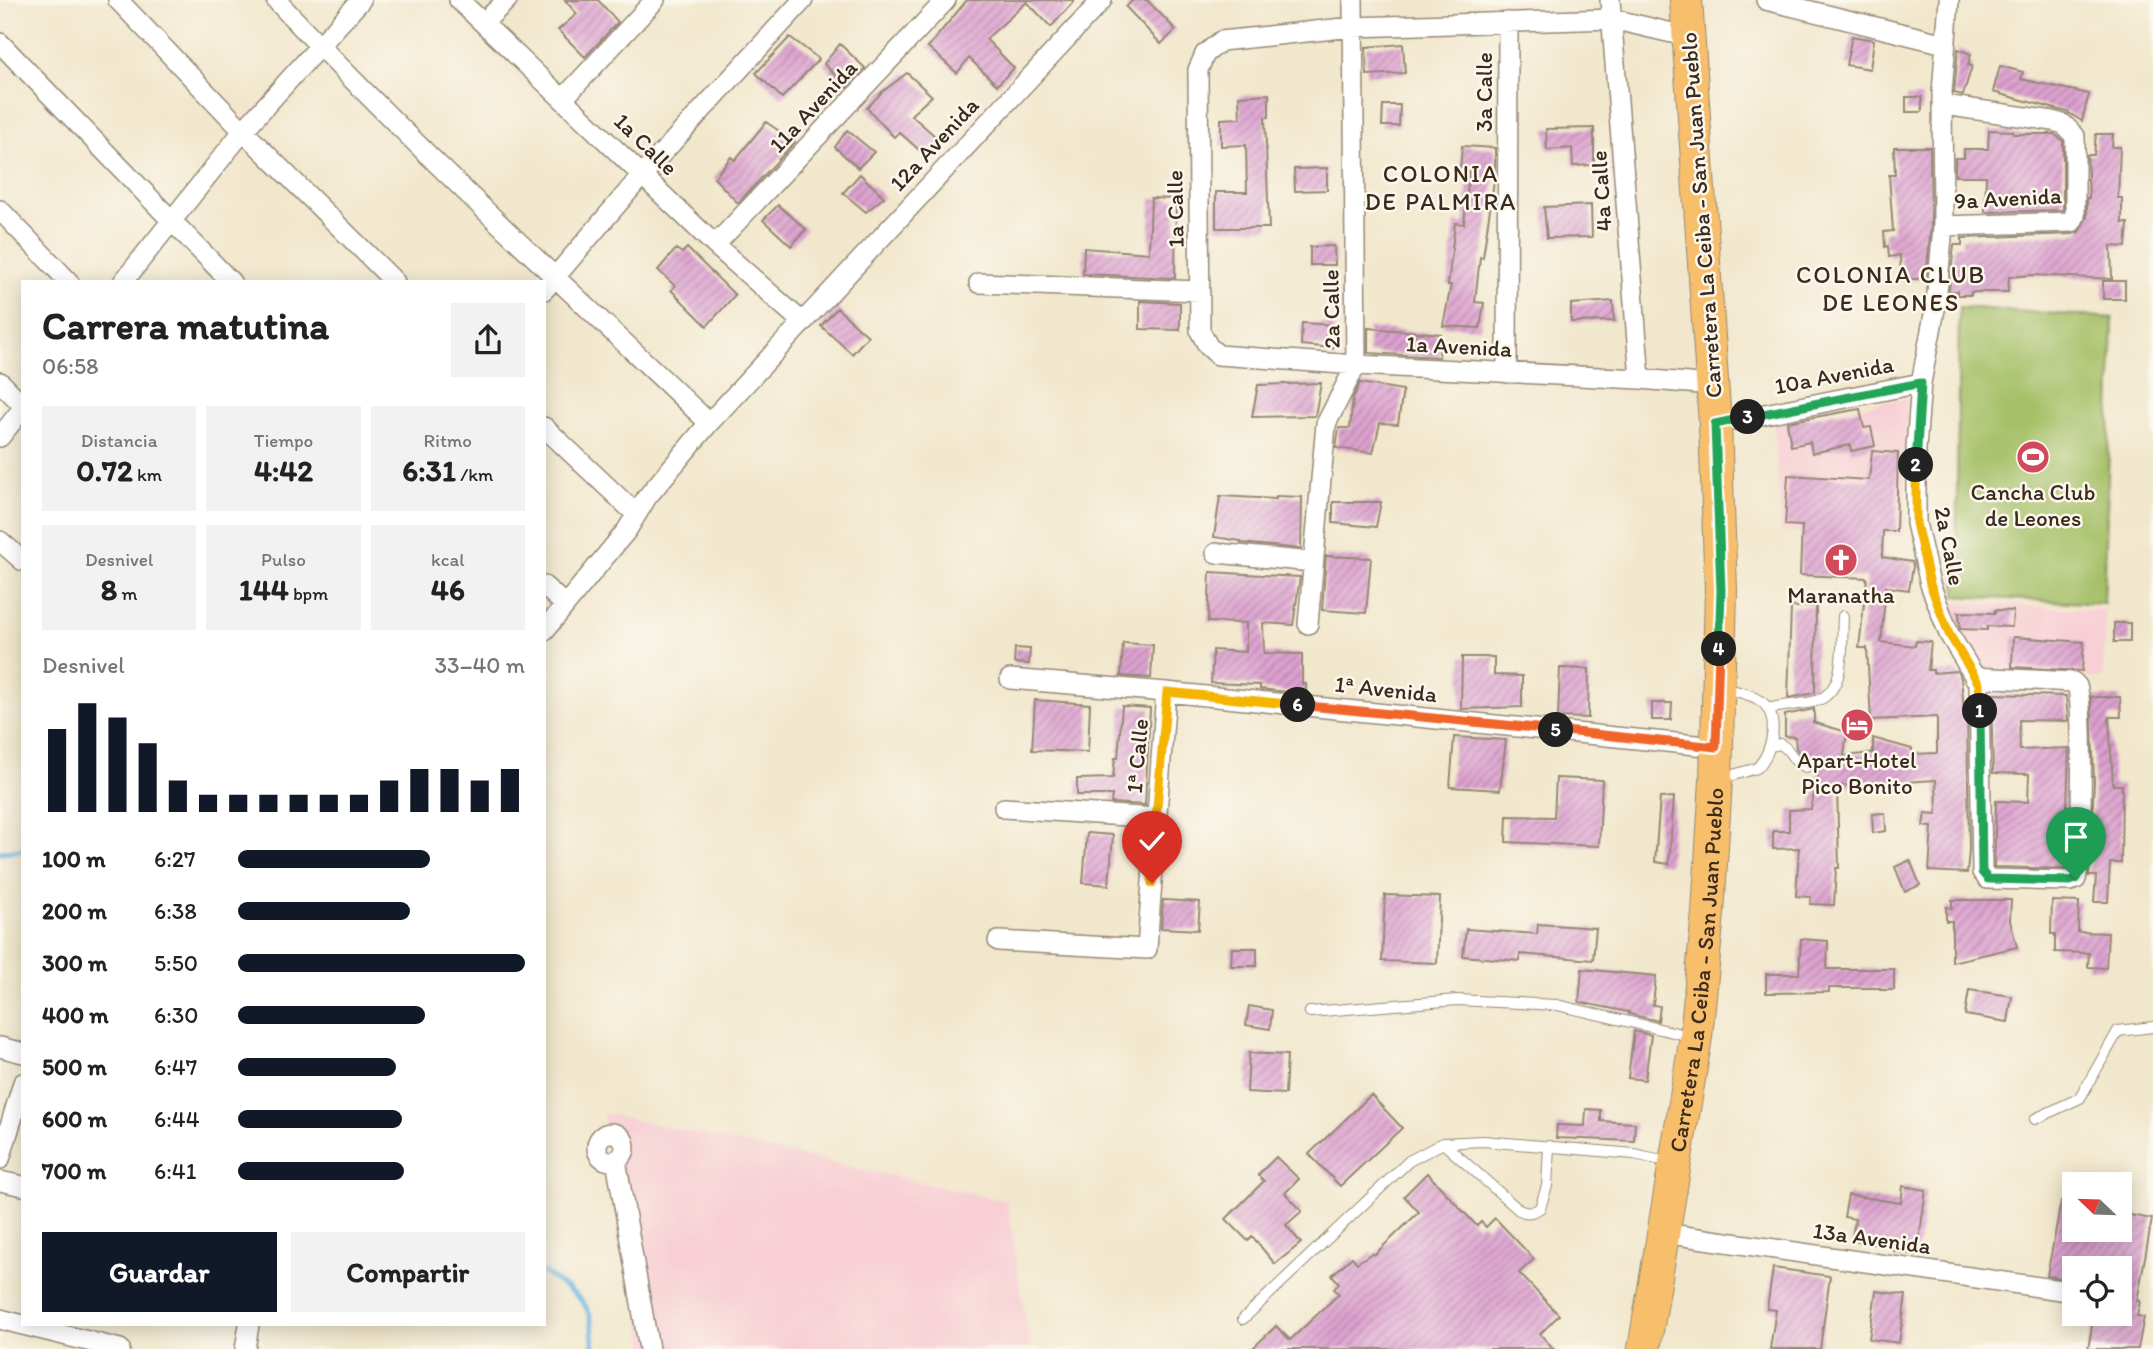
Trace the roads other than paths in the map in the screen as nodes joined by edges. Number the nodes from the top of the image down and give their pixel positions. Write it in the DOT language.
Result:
graph roads {
  1 [pos="118,0"];
  2 [pos="276,0"];
  3 [pos="361,0"];
  4 [pos="458,0"];
  5 [pos="507,0"];
  6 [pos="655,0"];
  7 [pos="803,0"];
  8 [pos="946,0"];
  9 [pos="1102,0"];
  10 [pos="1353,0"];
  11 [pos="1686,0"];
  12 [pos="1766,0"];
  13 [pos="1949,0"];
  14 [pos="1611,9"];
  15 [pos="1508,22"];
  16 [pos="482,23"];
  17 [pos="1353,27"];
  18 [pos="1689,37"];
  19 [pos="0,43"];
  20 [pos="1945,44"];
  21 [pos="319,45"];
  22 [pos="562,99"];
  23 [pos="1944,105"];
  24 [pos="243,131"];
  25 [pos="643,174"];
  26 [pos="0,211"];
  27 [pos="172,222"];
  28 [pos="1943,226"];
  29 [pos="715,245"];
  30 [pos="67,280"];
  31 [pos="125,280"];
  32 [pos="229,280"];
  33 [pos="393,280"];
  34 [pos="979,283"];
  35 [pos="550,284"];
  36 [pos="1200,291"];
  37 [pos="801,321"];
  38 [pos="1208,346"];
  39 [pos="1356,365"];
  40 [pos="1507,373"];
  41 [pos="1640,379"];
  42 [pos="0,382"];
  43 [pos="1921,383"];
  44 [pos="1712,385"];
  45 [pos="21,405"];
  46 [pos="21,410"];
  47 [pos="709,423"];
  48 [pos="1715,424"];
  49 [pos="546,429"];
  50 [pos="0,437"];
  51 [pos="636,514"];
  52 [pos="0,541"];
  53 [pos="1216,553"];
  54 [pos="21,559"];
  55 [pos="1313,562"];
  56 [pos="546,588"];
  57 [pos="564,604"];
  58 [pos="1843,616"];
  59 [pos="1308,624"];
  60 [pos="546,628"];
  61 [pos="1974,677"];
  62 [pos="1010,679"];
  63 [pos="1718,686"];
  64 [pos="1167,692"];
  65 [pos="1768,709"];
  66 [pos="1770,746"];
  67 [pos="1716,747"];
  68 [pos="1806,767"];
  69 [pos="1716,780"];
  70 [pos="1004,808"];
  71 [pos="1156,817"];
  72 [pos="998,941"];
  73 [pos="1310,1012"];
  74 [pos="2153,1027"];
  75 [pos="1696,1037"];
  76 [pos="0,1047"];
  77 [pos="21,1052"];
  78 [pos="21,1090"];
  79 [pos="2035,1119"];
  80 [pos="1443,1143"];
  81 [pos="1549,1146"];
  82 [pos="0,1159"];
  83 [pos="616,1160"];
  84 [pos="1675,1163"];
  85 [pos="0,1181"];
  86 [pos="21,1186"];
  87 [pos="1663,1233"];
  88 [pos="2062,1290"];
  89 [pos="1243,1318"];
  90 [pos="0,1319"];
  91 [pos="21,1324"];
  92 [pos="27,1326"];
  93 [pos="249,1326"];
  94 [pos="120,1349"];
  95 [pos="245,1349"];
  96 [pos="649,1349"];
  97 [pos="1644,1349"];
  1 -- 24 [label="street"];
  2 -- 21 [label="street"];
  3 -- 21 [label="street"];
  4 -- 16 [label="street, 1a Calle"];
  5 -- 16 [label="street"];
  6 -- 22 [label="street"];
  7 -- 25 [label="street"];
  8 -- 29 [label="street, 11a Avenida"];
  9 -- 37 [label="street, 12a Avenida"];
  10 -- 17 [label="street, 2a Calle"];
  11 -- 18 [label="main road, Carretera La Ceiba - San Juan Pueblo"];
  12 -- 20 [label="street"];
  13 -- 20 [label="street, 2a Calle"];
  14 -- 15 [label="street"];
  14 -- 18 [label="street"];
  14 -- 41 [label="street, 4a Calle"];
  15 -- 17 [label="street"];
  15 -- 40 [label="street, 3a Calle"];
  16 -- 22 [label="street, 1a Calle"];
  17 -- 36 [label="street, 1a Calle"];
  17 -- 39 [label="street, 2a Calle"];
  18 -- 44 [label="main road, Carretera La Ceiba - San Juan Pueblo"];
  19 -- 27 [label="street"];
  20 -- 23 [label="street, 2a Calle"];
  21 -- 24 [label="street"];
  21 -- 35 [label="street"];
  22 -- 25 [label="street, 1a Calle"];
  23 -- 28 [label="street, 2a Calle"];
  23 -- 28 [label="street, 9a Avenida"];
  24 -- 27 [label="street"];
  24 -- 33 [label="street"];
  25 -- 29 [label="street, 1a Calle"];
  25 -- 35 [label="street"];
  26 -- 30 [label="street"];
  27 -- 31 [label="street"];
  27 -- 32 [label="street"];
  28 -- 43 [label="street, 2a Calle"];
  29 -- 37 [label="street, 1a Calle"];
  34 -- 36 [label="street"];
  35 -- 47 [label="street"];
  36 -- 38 [label="street, 1a Calle"];
  37 -- 47 [label="street, 12a Avenida"];
  38 -- 39 [label="street, 1a Avenida"];
  39 -- 40 [label="street, 1a Avenida"];
  39 -- 55 [label="street, 2a Calle"];
  40 -- 41 [label="street, 1a Avenida"];
  41 -- 44 [label="street, 1a Avenida"];
  42 -- 45 [label="street"];
  43 -- 48 [label="street, 10a Avenida"];
  43 -- 61 [label="street, 2a Calle"];
  44 -- 48 [label="main road, Carretera La Ceiba - San Juan Pueblo"];
  46 -- 50 [label="street"];
  47 -- 51 [label="street, 12a Avenida"];
  48 -- 63 [label="main road, Carretera La Ceiba - San Juan Pueblo"];
  49 -- 51 [label="street"];
  51 -- 57 [label="street, 12a Avenida"];
  52 -- 54 [label="street"];
  53 -- 55 [label="street"];
  55 -- 59 [label="street, 2a Calle"];
  56 -- 57 [label="street"];
  57 -- 60 [label="street, 12a Avenida"];
  58 -- 65 [label="lane"];
  61 -- 61 [label="street, 2a Calle"];
  62 -- 64 [label="street, 1ª Avenida"];
  63 -- 65 [label="lane"];
  63 -- 67 [label="main road, Carretera La Ceiba - San Juan Pueblo"];
  64 -- 67 [label="street, 1ª Avenida"];
  64 -- 71 [label="street, 1ª Calle"];
  65 -- 66 [label="lane"];
  66 -- 68 [label="lane"];
  66 -- 69 [label="lane"];
  67 -- 69 [label="main road, Carretera La Ceiba - San Juan Pueblo"];
  69 -- 75 [label="main road, Carretera La Ceiba - San Juan Pueblo"];
  70 -- 71 [label="street"];
  71 -- 72 [label="street, 1ª Calle"];
  73 -- 75 [label="lane"];
  74 -- 79 [label="lane"];
  75 -- 84 [label="main road, Carretera La Ceiba - San Juan Pueblo"];
  76 -- 77 [label="street"];
  78 -- 82 [label="street"];
  80 -- 81 [label="lane"];
  80 -- 81 [label="lane"];
  80 -- 89 [label="lane"];
  81 -- 84 [label="lane"];
  83 -- 96 [label="street"];
  84 -- 87 [label="main road, Carretera La Ceiba - San Juan Pueblo"];
  85 -- 86 [label="street"];
  87 -- 88 [label="street, 13a Avenida"];
  87 -- 97 [label="main road, Carretera La Ceiba - San Juan Pueblo"];
  90 -- 91 [label="street"];
  92 -- 94 [label="street"];
  93 -- 95 [label="street"];
}
